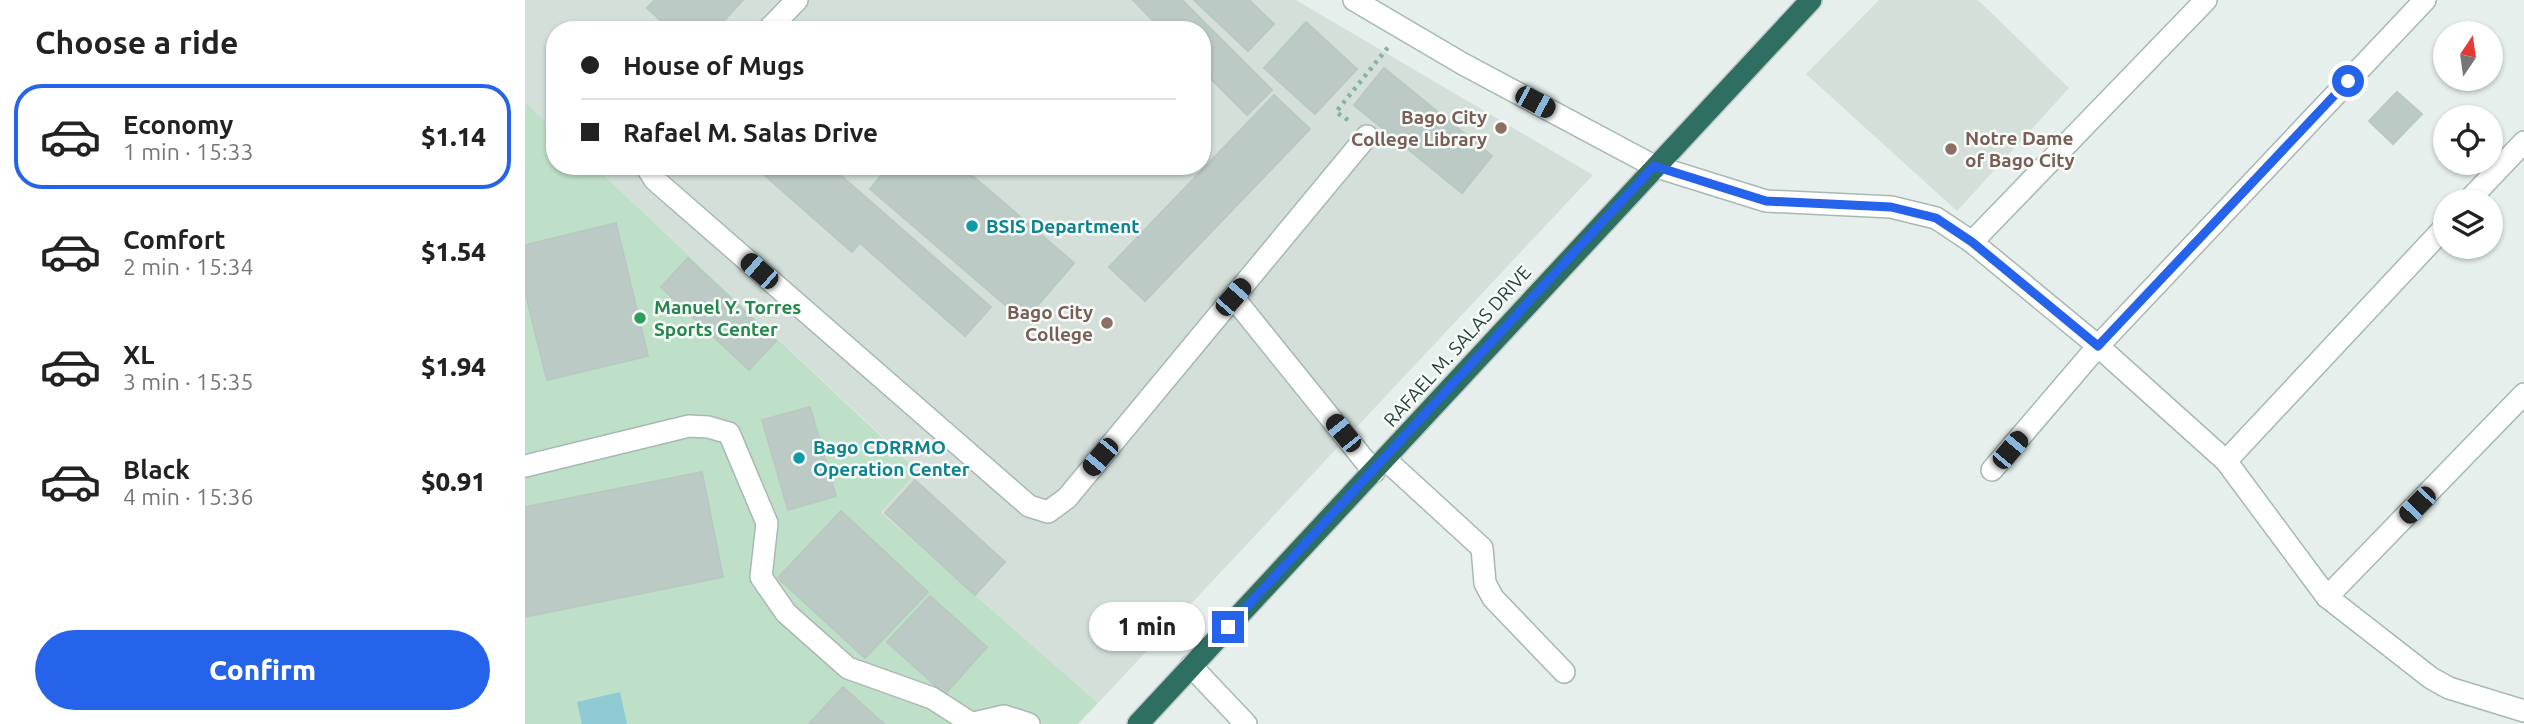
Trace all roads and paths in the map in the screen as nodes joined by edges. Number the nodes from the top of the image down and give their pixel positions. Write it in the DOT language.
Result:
graph roads {
  1 [pos="797,0"];
  2 [pos="1354,0"];
  3 [pos="1811,0"];
  4 [pos="2206,0"];
  5 [pos="2425,0"];
  6 [pos="777,21"];
  7 [pos="1403,29"];
  8 [pos="1367,136"];
  9 [pos="2524,142"];
  10 [pos="1654,166"];
  11 [pos="652,175"];
  12 [pos="2480,189"];
  13 [pos="2433,240"];
  14 [pos="1972,242"];
  15 [pos="1233,297"];
  16 [pos="2098,346"];
  17 [pos="2524,394"];
  18 [pos="2226,461"];
  19 [pos="525,466"];
  20 [pos="1380,466"];
  21 [pos="1992,470"];
  22 [pos="2327,597"];
  23 [pos="1191,666"];
  24 [pos="1564,672"];
  25 [pos="2524,711"];
  26 [pos="970,724"];
  27 [pos="1028,724"];
  28 [pos="1138,724"];
  29 [pos="1246,724"];
  1 -- 6 [label="street"];
  2 -- 7 [label="street"];
  3 -- 10 [label="highway, RAFAEL M. SALAS DRIVE"];
  4 -- 14 [label="street"];
  5 -- 16 [label="street"];
  7 -- 8 [label="path"];
  7 -- 10 [label="street"];
  8 -- 15 [label="street"];
  9 -- 12 [label="street"];
  10 -- 14 [label="street"];
  10 -- 20 [label="highway, RAFAEL M. SALAS DRIVE"];
  11 -- 15 [label="street"];
  13 -- 18 [label="street"];
  14 -- 16 [label="street"];
  15 -- 20 [label="street"];
  16 -- 18 [label="street"];
  16 -- 21 [label="street"];
  17 -- 22 [label="street"];
  18 -- 22 [label="street"];
  19 -- 26 [label="street"];
  20 -- 23 [label="highway, RAFAEL M. SALAS DRIVE"];
  20 -- 24 [label="street"];
  22 -- 25 [label="street"];
  23 -- 28 [label="highway, RAFAEL M. SALAS DRIVE"];
  23 -- 29 [label="street"];
  26 -- 27 [label="street"];
}
